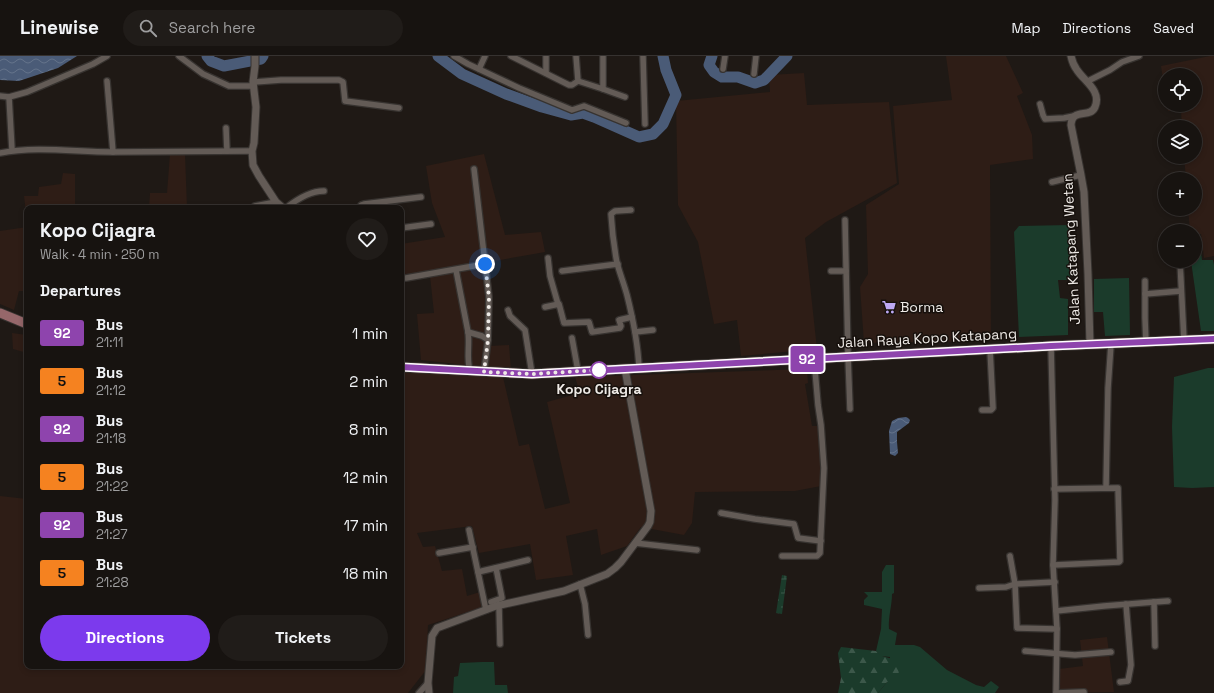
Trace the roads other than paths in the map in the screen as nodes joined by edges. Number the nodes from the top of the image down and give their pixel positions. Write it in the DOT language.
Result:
graph roads {
  1 [pos="107,56"];
  2 [pos="179,56"];
  3 [pos="255,56"];
  4 [pos="454,56"];
  5 [pos="485,56"];
  6 [pos="546,56"];
  7 [pos="576,56"];
  8 [pos="603,56"];
  9 [pos="643,56"];
  10 [pos="725,56"];
  11 [pos="756,56"];
  12 [pos="1071,56"];
  13 [pos="1139,56"];
  14 [pos="514,57"];
  15 [pos="479,69"];
  16 [pos="724,69"];
  17 [pos="546,73"];
  18 [pos="754,74"];
  19 [pos="107,81"];
  20 [pos="578,81"];
  21 [pos="1087,82"];
  22 [pos="253,84"];
  23 [pos="603,90"];
  24 [pos="0,96"];
  25 [pos="8,97"];
  26 [pos="625,97"];
  27 [pos="1040,104"];
  28 [pos="399,108"];
  29 [pos="1074,116"];
  30 [pos="626,123"];
  31 [pos="645,124"];
  32 [pos="226,128"];
  33 [pos="12,150"];
  34 [pos="227,151"];
  35 [pos="252,151"];
  36 [pos="113,152"];
  37 [pos="0,153"];
  38 [pos="474,169"];
  39 [pos="1081,175"];
  40 [pos="1052,182"];
  41 [pos="324,191"];
  42 [pos="421,197"];
  43 [pos="276,202"];
  44 [pos="260,205"];
  45 [pos="279,205"];
  46 [pos="290,205"];
  47 [pos="362,205"];
  48 [pos="631,210"];
  49 [pos="846,220"];
  50 [pos="431,224"];
  51 [pos="404,228"];
  52 [pos="548,258"];
  53 [pos="485,264"];
  54 [pos="618,264"];
  55 [pos="1180,268"];
  56 [pos="456,270"];
  57 [pos="562,271"];
  58 [pos="831,271"];
  59 [pos="846,271"];
  60 [pos="406,278"];
  61 [pos="1145,281"];
  62 [pos="1181,291"];
  63 [pos="1145,294"];
  64 [pos="558,304"];
  65 [pos="545,307"];
  66 [pos="508,310"];
  67 [pos="0,313"];
  68 [pos="632,317"];
  69 [pos="24,323"];
  70 [pos="653,330"];
  71 [pos="468,332"];
  72 [pos="635,332"];
  73 [pos="572,338"];
  74 [pos="1214,339"];
  75 [pos="488,340"];
  76 [pos="1184,340"];
  77 [pos="1146,343"];
  78 [pos="1090,344"];
  79 [pos="1111,344"];
  80 [pos="1051,346"];
  81 [pos="990,349"];
  82 [pos="848,356"];
  83 [pos="814,358"];
  84 [pos="404,367"];
  85 [pos="639,368"];
  86 [pos="625,369"];
  87 [pos="470,371"];
  88 [pos="578,371"];
  89 [pos="484,372"];
  90 [pos="532,374"];
  91 [pos="850,409"];
  92 [pos="982,410"];
  93 [pos="1054,488"];
  94 [pos="1106,488"];
  95 [pos="721,513"];
  96 [pos="469,530"];
  97 [pos="821,541"];
  98 [pos="635,544"];
  99 [pos="473,547"];
  100 [pos="697,550"];
  101 [pos="439,553"];
  102 [pos="782,556"];
  103 [pos="1010,556"];
  104 [pos="528,560"];
  105 [pos="1053,565"];
  106 [pos="496,568"];
  107 [pos="478,572"];
  108 [pos="1055,582"];
  109 [pos="580,584"];
  110 [pos="1015,584"];
  111 [pos="979,588"];
  112 [pos="1168,601"];
  113 [pos="490,602"];
  114 [pos="1154,602"];
  115 [pos="1126,604"];
  116 [pos="499,606"];
  117 [pos="486,610"];
  118 [pos="1056,611"];
  119 [pos="1057,629"];
  120 [pos="588,635"];
  121 [pos="500,644"];
  122 [pos="1155,646"];
  123 [pos="1025,651"];
  124 [pos="1111,652"];
  125 [pos="1056,653"];
  126 [pos="1120,682"];
  127 [pos="428,683"];
  128 [pos="1084,692"];
  129 [pos="419,693"];
  130 [pos="429,693"];
  131 [pos="1056,693"];
  1 -- 25 [label="street"];
  2 -- 22 [label="street"];
  3 -- 22 [label="street"];
  4 -- 15 [label="street"];
  5 -- 15 [label="street"];
  6 -- 17 [label="street"];
  7 -- 20 [label="street"];
  8 -- 23 [label="street"];
  9 -- 31 [label="street"];
  10 -- 16 [label="street"];
  11 -- 18 [label="street"];
  12 -- 21 [label="street"];
  13 -- 21 [label="street"];
  14 -- 17 [label="street"];
  15 -- 30 [label="street"];
  17 -- 20 [label="street"];
  19 -- 36 [label="street"];
  20 -- 23 [label="street"];
  21 -- 29 [label="street"];
  22 -- 28 [label="street"];
  22 -- 35 [label="street"];
  23 -- 26 [label="street"];
  24 -- 25 [label="street"];
  25 -- 33 [label="street"];
  27 -- 29 [label="street"];
  29 -- 39 [label="street, Jalan Katapang Wetan"];
  32 -- 34 [label="street"];
  33 -- 36 [label="street"];
  33 -- 37 [label="street"];
  34 -- 35 [label="street"];
  34 -- 36 [label="street"];
  35 -- 43 [label="street"];
  38 -- 53 [label="street"];
  39 -- 40 [label="street"];
  39 -- 78 [label="street, Jalan Katapang Wetan"];
  41 -- 46 [label="street"];
  42 -- 47 [label="street"];
  43 -- 44 [label="street"];
  43 -- 45 [label="street"];
  48 -- 54 [label="street"];
  49 -- 59 [label="street"];
  50 -- 51 [label="street"];
  52 -- 64 [label="street"];
  53 -- 56 [label="street"];
  53 -- 75 [label="street"];
  54 -- 57 [label="street"];
  54 -- 68 [label="street"];
  55 -- 62 [label="street"];
  56 -- 60 [label="street"];
  56 -- 71 [label="street"];
  58 -- 59 [label="street"];
  59 -- 82 [label="street"];
  61 -- 63 [label="street"];
  62 -- 63 [label="street"];
  62 -- 76 [label="street"];
  63 -- 77 [label="street"];
  64 -- 65 [label="street"];
  64 -- 68 [label="street"];
  66 -- 90 [label="street"];
  67 -- 69 [label="main road"];
  68 -- 72 [label="street"];
  70 -- 72 [label="street"];
  71 -- 75 [label="street"];
  71 -- 87 [label="street"];
  72 -- 85 [label="street"];
  73 -- 88 [label="street"];
  74 -- 76 [label="main road, Jalan Raya Kopo Katapang"];
  75 -- 89 [label="street"];
  76 -- 77 [label="main road, Jalan Raya Kopo Katapang"];
  77 -- 79 [label="main road, Jalan Raya Kopo Katapang"];
  78 -- 79 [label="main road, Jalan Raya Kopo Katapang"];
  78 -- 80 [label="main road, Jalan Raya Kopo Katapang"];
  79 -- 94 [label="street"];
  80 -- 81 [label="main road, Jalan Raya Kopo Katapang"];
  80 -- 93 [label="street"];
  81 -- 82 [label="main road, Jalan Raya Kopo Katapang"];
  81 -- 92 [label="street"];
  82 -- 83 [label="main road, Jalan Raya Kopo Katapang"];
  82 -- 91 [label="street"];
  83 -- 85 [label="main road, Jalan Raya Kopo Katapang"];
  83 -- 97 [label="street"];
  84 -- 87 [label="main road, Jalan Raya Kopo Katapang"];
  85 -- 86 [label="main road, Jalan Raya Kopo Katapang"];
  86 -- 88 [label="main road, Jalan Raya Kopo Katapang"];
  86 -- 98 [label="street"];
  87 -- 89 [label="main road, Jalan Raya Kopo Katapang"];
  88 -- 90 [label="main road, Jalan Raya Kopo Katapang"];
  89 -- 90 [label="main road, Jalan Raya Kopo Katapang"];
  93 -- 94 [label="street"];
  93 -- 105 [label="street"];
  94 -- 105 [label="street"];
  95 -- 97 [label="street"];
  96 -- 99 [label="street"];
  97 -- 102 [label="street"];
  98 -- 100 [label="street"];
  98 -- 109 [label="street"];
  99 -- 101 [label="street"];
  99 -- 107 [label="street"];
  103 -- 110 [label="street"];
  104 -- 106 [label="street"];
  105 -- 108 [label="street"];
  106 -- 107 [label="street"];
  106 -- 113 [label="street"];
  107 -- 117 [label="street"];
  108 -- 110 [label="street"];
  108 -- 118 [label="street"];
  109 -- 116 [label="street"];
  109 -- 120 [label="street"];
  110 -- 111 [label="street"];
  110 -- 119 [label="street"];
  112 -- 114 [label="street"];
  114 -- 115 [label="street"];
  114 -- 122 [label="street"];
  115 -- 118 [label="street"];
  115 -- 126 [label="street"];
  116 -- 117 [label="street"];
  116 -- 121 [label="street"];
  117 -- 127 [label="street"];
  118 -- 119 [label="street"];
  119 -- 125 [label="street"];
  123 -- 125 [label="street"];
  124 -- 125 [label="street"];
  125 -- 131 [label="street"];
  127 -- 129 [label="street"];
  127 -- 130 [label="street"];
  128 -- 131 [label="street"];
}
